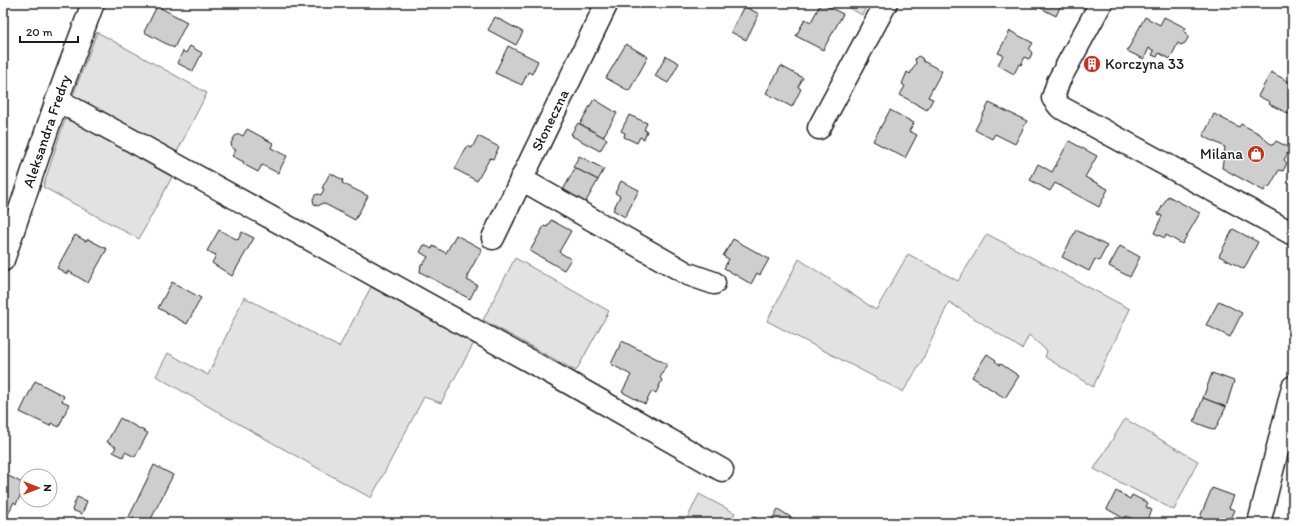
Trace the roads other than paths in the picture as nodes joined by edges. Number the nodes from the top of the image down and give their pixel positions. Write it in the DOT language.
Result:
graph roads {
  1 [pos="93,3"];
  2 [pos="607,3"];
  3 [pos="886,3"];
  4 [pos="1101,3"];
  5 [pos="57,100"];
  6 [pos="819,128"];
  7 [pos="521,179"];
  8 [pos="1293,234"];
  9 [pos="493,238"];
  10 [pos="3,260"];
  11 [pos="714,283"];
  12 [pos="1293,387"];
  13 [pos="722,470"];
  14 [pos="1258,523"];
  1 -- 5 [label="street, Aleksandra Fredry"];
  2 -- 7 [label="street, Słoneczna"];
  3 -- 6 [label="street"];
  4 -- 8 [label="street"];
  5 -- 10 [label="street, Aleksandra Fredry"];
  5 -- 13 [label="street"];
  7 -- 9 [label="street, Słoneczna"];
  7 -- 11 [label="street"];
  12 -- 14 [label="street"];
}
